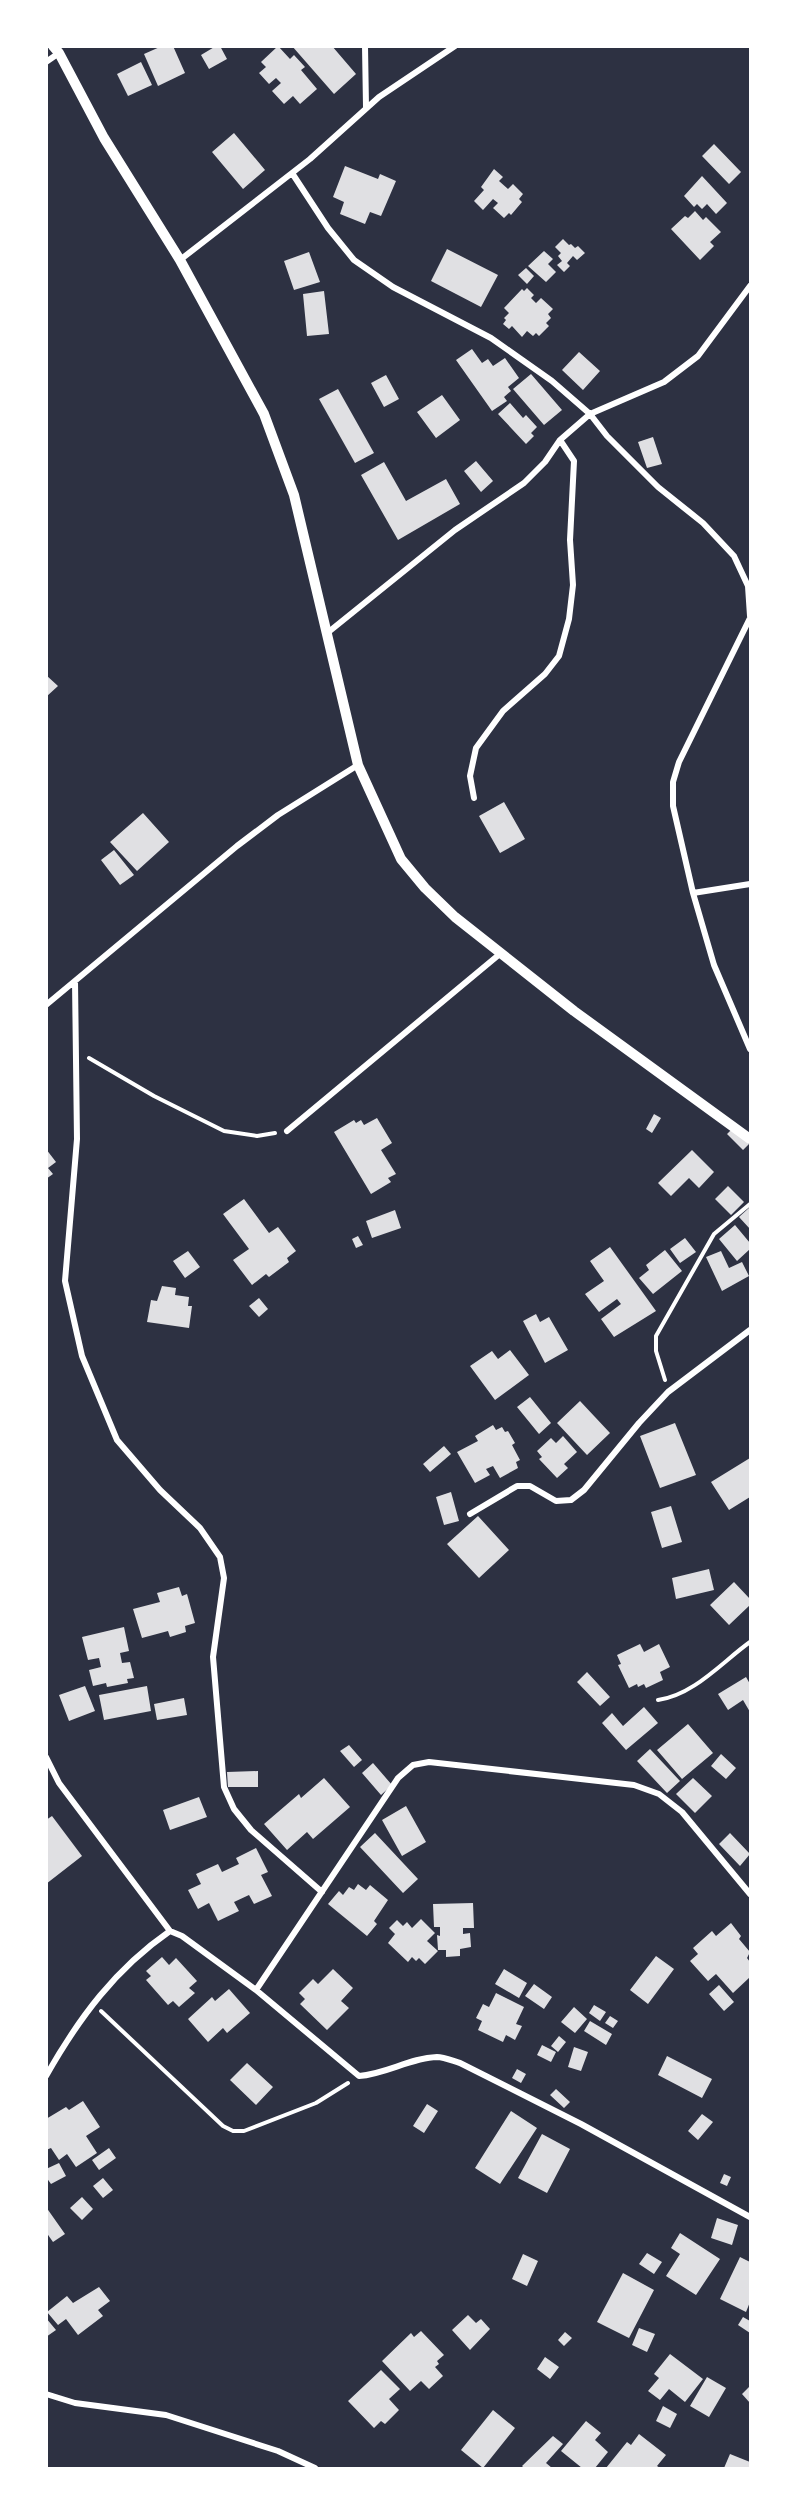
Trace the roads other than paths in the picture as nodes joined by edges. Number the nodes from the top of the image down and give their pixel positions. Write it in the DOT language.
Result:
graph roads {
  1 [pos="365,46"];
  2 [pos="455,46"];
  3 [pos="56,50"];
  4 [pos="46,62"];
  5 [pos="366,107"];
  6 [pos="292,173"];
  7 [pos="180,260"];
  8 [pos="750,286"];
  9 [pos="590,414"];
  10 [pos="560,440"];
  11 [pos="750,617"];
  12 [pos="326,635"];
  13 [pos="358,765"];
  14 [pos="474,798"];
  15 [pos="750,884"];
  16 [pos="693,893"];
  17 [pos="501,952"];
  18 [pos="75,981"];
  19 [pos="46,1005"];
  20 [pos="750,1049"];
  21 [pos="287,1131"];
  22 [pos="750,1139"];
  23 [pos="750,1330"];
  24 [pos="470,1514"];
  25 [pos="46,1757"];
  26 [pos="322,1892"];
  27 [pos="750,1894"];
  28 [pos="170,1931"];
  29 [pos="256,1990"];
  30 [pos="46,2076"];
  31 [pos="750,2217"];
  32 [pos="46,2394"];
  33 [pos="315,2469"];
  1 -- 5 [label="street"];
  2 -- 5 [label="street"];
  3 -- 4 [label="street"];
  3 -- 7 [label="street"];
  5 -- 6 [label="street"];
  6 -- 7 [label="street"];
  6 -- 9 [label="street"];
  7 -- 12 [label="street"];
  8 -- 9 [label="street"];
  9 -- 10 [label="street"];
  9 -- 11 [label="street"];
  10 -- 12 [label="street"];
  10 -- 14 [label="street"];
  11 -- 16 [label="street"];
  12 -- 13 [label="street"];
  13 -- 17 [label="street"];
  13 -- 18 [label="street"];
  15 -- 16 [label="street"];
  16 -- 20 [label="street"];
  17 -- 21 [label="street"];
  17 -- 22 [label="street"];
  18 -- 19 [label="street"];
  18 -- 26 [label="street"];
  23 -- 24 [label="street"];
  25 -- 28 [label="street"];
  26 -- 27 [label="street"];
  26 -- 29 [label="street"];
  28 -- 29 [label="street"];
  28 -- 30 [label="street"];
  29 -- 31 [label="street"];
  32 -- 33 [label="street"];
}
